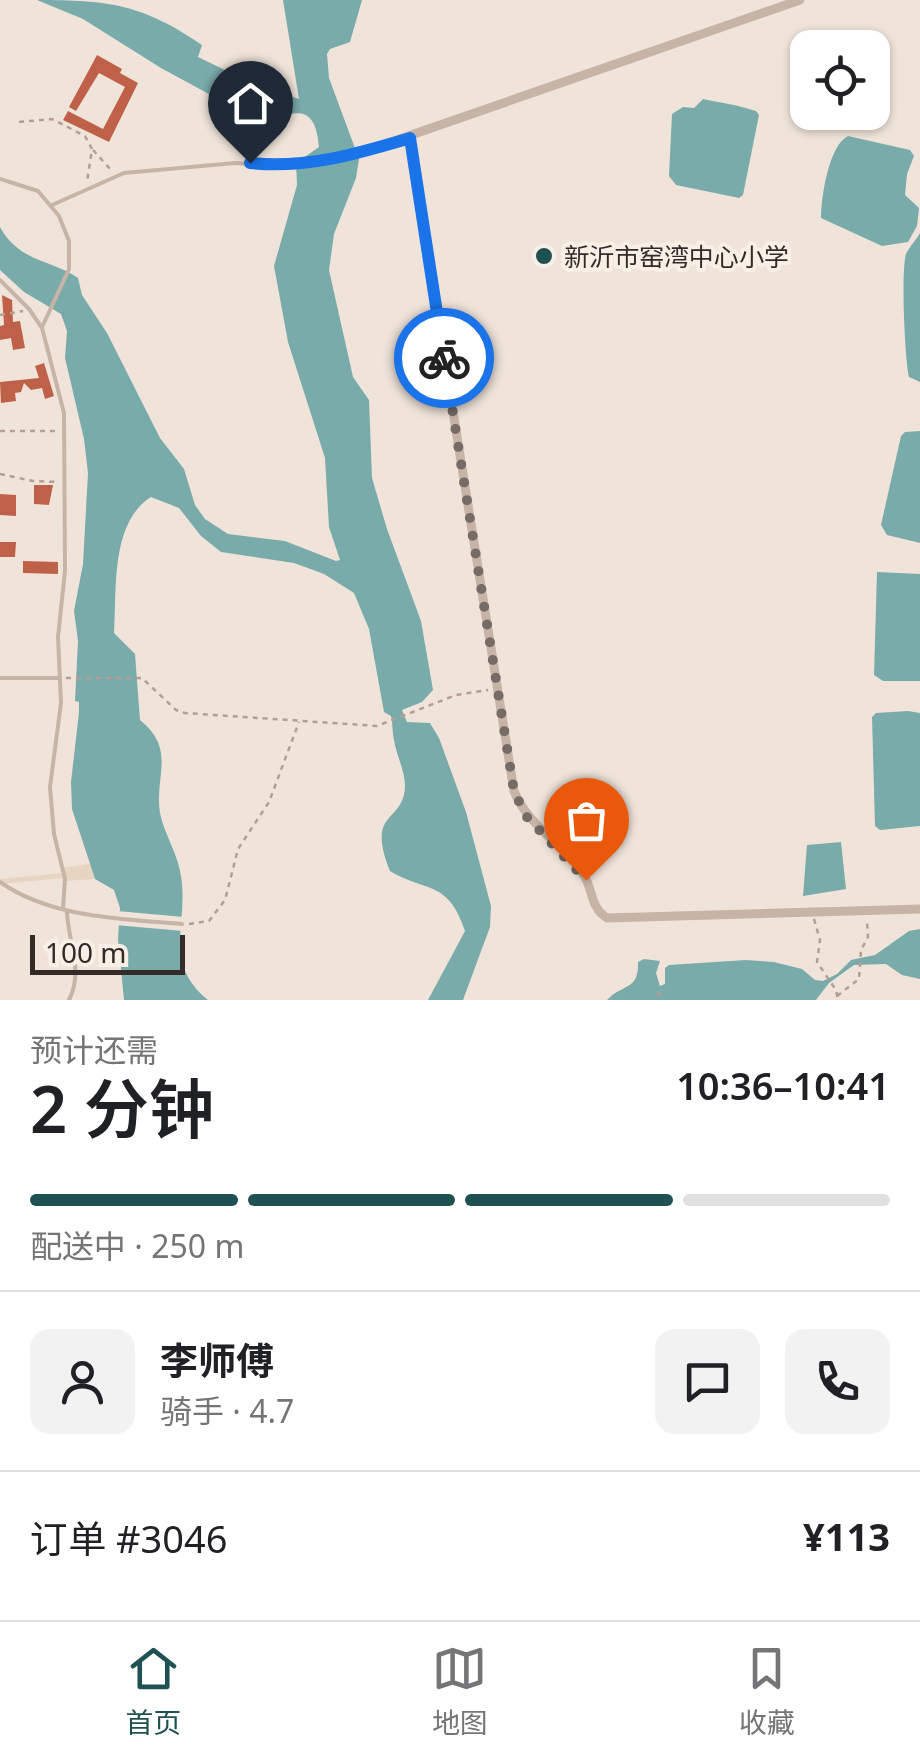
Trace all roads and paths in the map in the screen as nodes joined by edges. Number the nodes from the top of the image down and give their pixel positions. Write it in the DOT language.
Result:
graph roads {
  1 [pos="800,0"];
  2 [pos="19,122"];
  3 [pos="410,138"];
  4 [pos="92,149"];
  5 [pos="362,152"];
  6 [pos="117,176"];
  7 [pos="0,179"];
  8 [pos="86,189"];
  9 [pos="52,206"];
  10 [pos="0,280"];
  11 [pos="29,309"];
  12 [pos="0,315"];
  13 [pos="42,328"];
  14 [pos="66,431"];
  15 [pos="0,432"];
  16 [pos="0,474"];
  17 [pos="66,482"];
  18 [pos="0,678"];
  19 [pos="60,678"];
  20 [pos="496,689"];
  21 [pos="300,722"];
  22 [pos="0,882"];
  23 [pos="65,909"];
  24 [pos="920,909"];
  25 [pos="867,911"];
  26 [pos="814,913"];
  27 [pos="182,924"];
  28 [pos="658,992"];
  29 [pos="837,998"];
  30 [pos="69,1000"];
  31 [pos="663,1000"];
  1 -- 3 [label="street"];
  2 -- 4 [label="path"];
  3 -- 5 [label="street"];
  3 -- 20 [label="street"];
  4 -- 6 [label="path"];
  4 -- 8 [label="path"];
  5 -- 6 [label="lane"];
  6 -- 8 [label="lane"];
  7 -- 9 [label="lane"];
  8 -- 9 [label="lane"];
  9 -- 13 [label="lane"];
  10 -- 11 [label="lane"];
  11 -- 12 [label="path"];
  11 -- 13 [label="lane"];
  13 -- 14 [label="lane"];
  14 -- 15 [label="path"];
  14 -- 17 [label="lane"];
  16 -- 17 [label="path"];
  17 -- 19 [label="lane"];
  18 -- 19 [label="lane"];
  19 -- 21 [label="path"];
  19 -- 23 [label="lane"];
  20 -- 21 [label="path"];
  20 -- 26 [label="street"];
  21 -- 27 [label="path"];
  22 -- 23 [label="lane"];
  23 -- 27 [label="lane"];
  23 -- 30 [label="lane"];
  24 -- 25 [label="street"];
  25 -- 26 [label="street"];
  25 -- 29 [label="path"];
  26 -- 29 [label="path"];
  28 -- 31 [label="path"];
}
